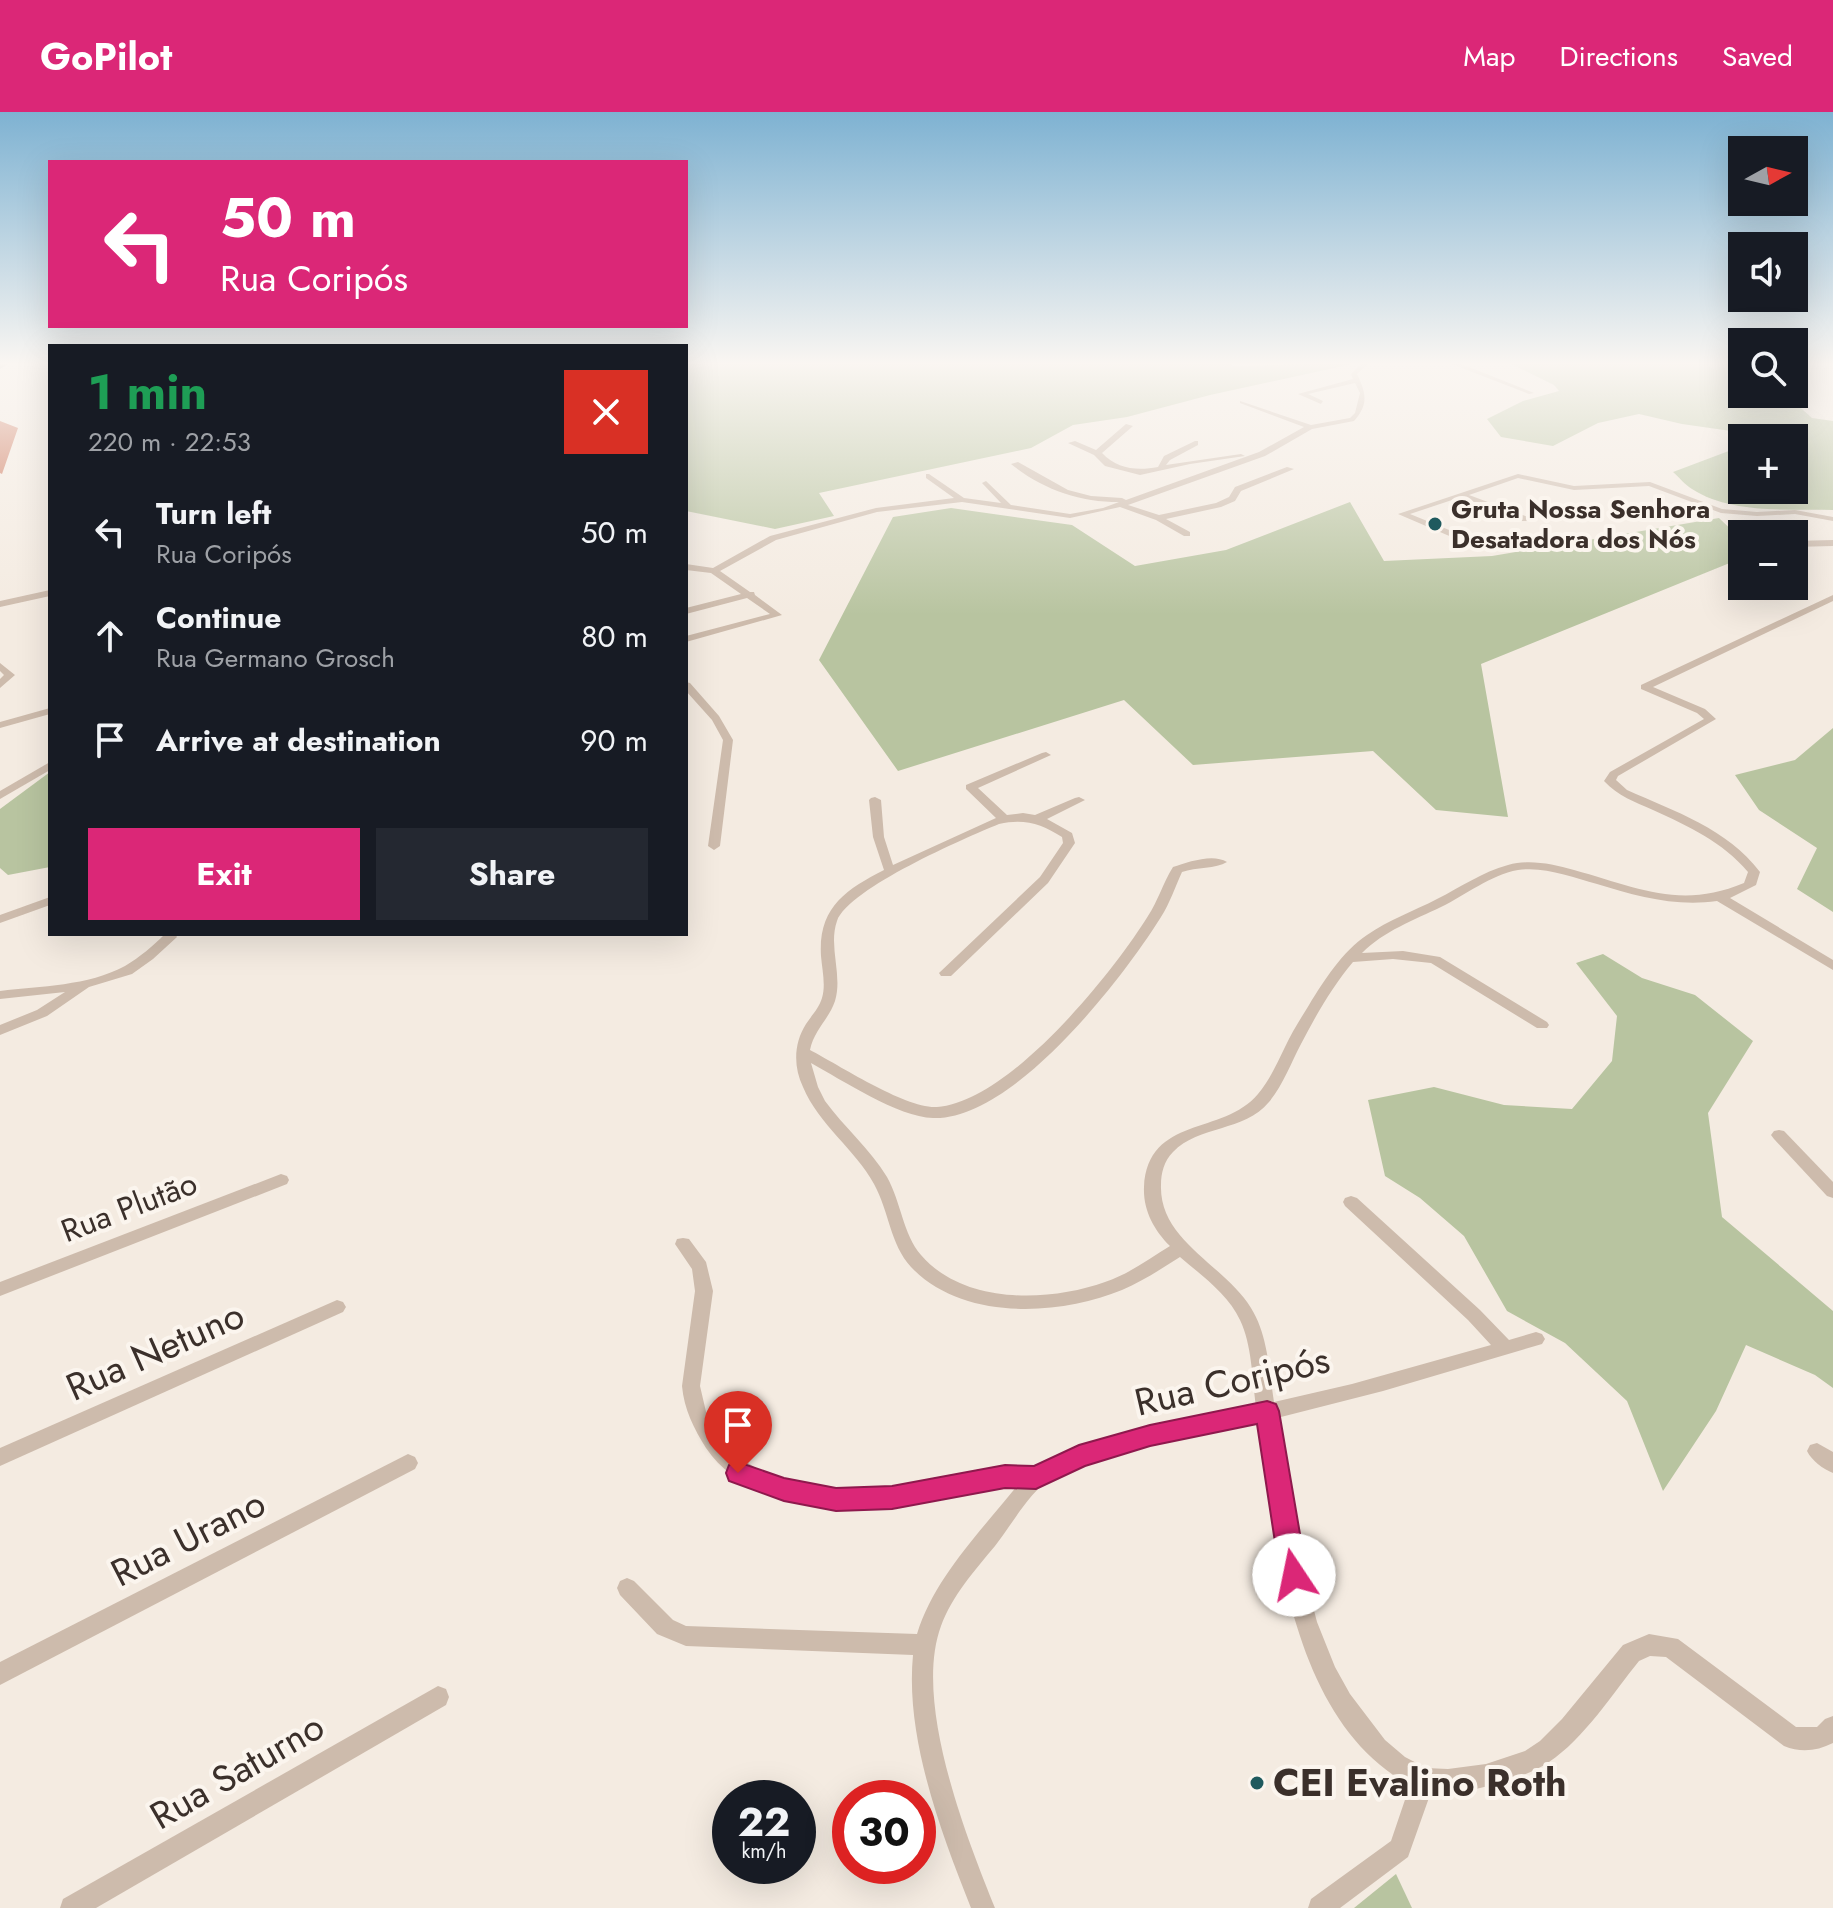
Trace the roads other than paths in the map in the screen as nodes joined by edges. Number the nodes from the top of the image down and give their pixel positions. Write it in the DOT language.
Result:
graph roads {
  1 [pos="1082,447"];
  2 [pos="1108,447"];
  3 [pos="1188,447"];
  4 [pos="1275,447"];
  5 [pos="1097,453"];
  6 [pos="1262,454"];
  7 [pos="1015,464"];
  8 [pos="1160,469"];
  9 [pos="1290,469"];
  10 [pos="929,476"];
  11 [pos="986,483"];
  12 [pos="1460,494"];
  13 [pos="962,500"];
  14 [pos="1135,500"];
  15 [pos="1007,505"];
  16 [pos="1121,505"];
  17 [pos="1159,518"];
  18 [pos="1525,519"];
  19 [pos="1833,519"];
  20 [pos="1187,534"];
  21 [pos="1833,543"];
  22 [pos="1808,544"];
  23 [pos="1478,545"];
  24 [pos="688,567"];
  25 [pos="714,571"];
  26 [pos="48,593"];
  27 [pos="751,594"];
  28 [pos="1833,598"];
  29 [pos="0,604"];
  30 [pos="688,610"];
  31 [pos="688,638"];
  32 [pos="0,666"];
  33 [pos="0,685"];
  34 [pos="688,687"];
  35 [pos="48,712"];
  36 [pos="0,725"];
  37 [pos="1046,755"];
  38 [pos="48,766"];
  39 [pos="0,796"];
  40 [pos="875,800"];
  41 [pos="1079,800"];
  42 [pos="1002,817"];
  43 [pos="1035,820"];
  44 [pos="714,846"];
  45 [pos="1221,862"];
  46 [pos="891,872"];
  47 [pos="1719,897"];
  48 [pos="48,902"];
  49 [pos="0,919"];
  50 [pos="170,937"];
  51 [pos="1351,958"];
  52 [pos="1833,966"];
  53 [pos="946,973"];
  54 [pos="88,983"];
  55 [pos="0,995"];
  56 [pos="1542,1025"];
  57 [pos="0,1030"];
  58 [pos="803,1052"];
  59 [pos="1779,1135"];
  60 [pos="281,1180"];
  61 [pos="1833,1192"];
  62 [pos="1351,1202"];
  63 [pos="683,1244"];
  64 [pos="1179,1249"];
  65 [pos="0,1289"];
  66 [pos="337,1307"];
  67 [pos="1536,1339"];
  68 [pos="1505,1348"];
  69 [pos="1267,1411"];
  70 [pos="1817,1451"];
  71 [pos="0,1457"];
  72 [pos="408,1463"];
  73 [pos="1833,1464"];
  74 [pos="1036,1477"];
  75 [pos="627,1588"];
  76 [pos="925,1645"];
  77 [pos="0,1674"];
  78 [pos="438,1697"];
  79 [pos="1833,1727"];
  80 [pos="1424,1779"];
  81 [pos="72,1908"];
  82 [pos="983,1908"];
  83 [pos="1320,1908"];
  1 -- 5 [label="street"];
  2 -- 5 [label="street"];
  3 -- 8 [label="street"];
  4 -- 6 [label="street"];
  5 -- 8 [label="street"];
  6 -- 8 [label="street"];
  6 -- 14 [label="street"];
  7 -- 14 [label="street"];
  9 -- 17 [label="street"];
  10 -- 13 [label="street"];
  11 -- 15 [label="street"];
  12 -- 18 [label="street"];
  12 -- 19 [label="street"];
  12 -- 23 [label="street"];
  13 -- 15 [label="street"];
  13 -- 25 [label="street"];
  14 -- 16 [label="street"];
  15 -- 16 [label="street"];
  16 -- 17 [label="street"];
  17 -- 20 [label="street"];
  21 -- 22 [label="street"];
  24 -- 25 [label="street"];
  25 -- 27 [label="street"];
  26 -- 29 [label="street"];
  27 -- 30 [label="street"];
  27 -- 31 [label="street"];
  28 -- 47 [label="street"];
  32 -- 33 [label="street"];
  34 -- 44 [label="street"];
  35 -- 36 [label="street"];
  37 -- 42 [label="street"];
  38 -- 39 [label="street"];
  40 -- 46 [label="street"];
  41 -- 43 [label="street"];
  42 -- 43 [label="street"];
  42 -- 46 [label="street"];
  43 -- 53 [label="street"];
  45 -- 58 [label="street"];
  46 -- 58 [label="street"];
  47 -- 51 [label="street"];
  47 -- 52 [label="street"];
  48 -- 49 [label="street"];
  50 -- 54 [label="street"];
  51 -- 56 [label="street"];
  51 -- 64 [label="street"];
  54 -- 55 [label="street"];
  54 -- 57 [label="street"];
  58 -- 64 [label="street"];
  59 -- 61 [label="street"];
  60 -- 65 [label="street, Rua Plutão"];
  62 -- 68 [label="street"];
  63 -- 74 [label="street"];
  64 -- 69 [label="street"];
  66 -- 71 [label="street, Rua Netuno"];
  67 -- 68 [label="street, Rua Coripós"];
  68 -- 69 [label="street, Rua Coripós"];
  69 -- 74 [label="street, Rua Coripós"];
  69 -- 80 [label="street"];
  70 -- 73 [label="street"];
  72 -- 77 [label="street, Rua Urano"];
  74 -- 76 [label="street, Rua Coripós"];
  75 -- 76 [label="street"];
  76 -- 82 [label="street, Rua Coripós"];
  78 -- 81 [label="street, Rua Saturno"];
  79 -- 80 [label="street"];
  80 -- 83 [label="street"];
}
